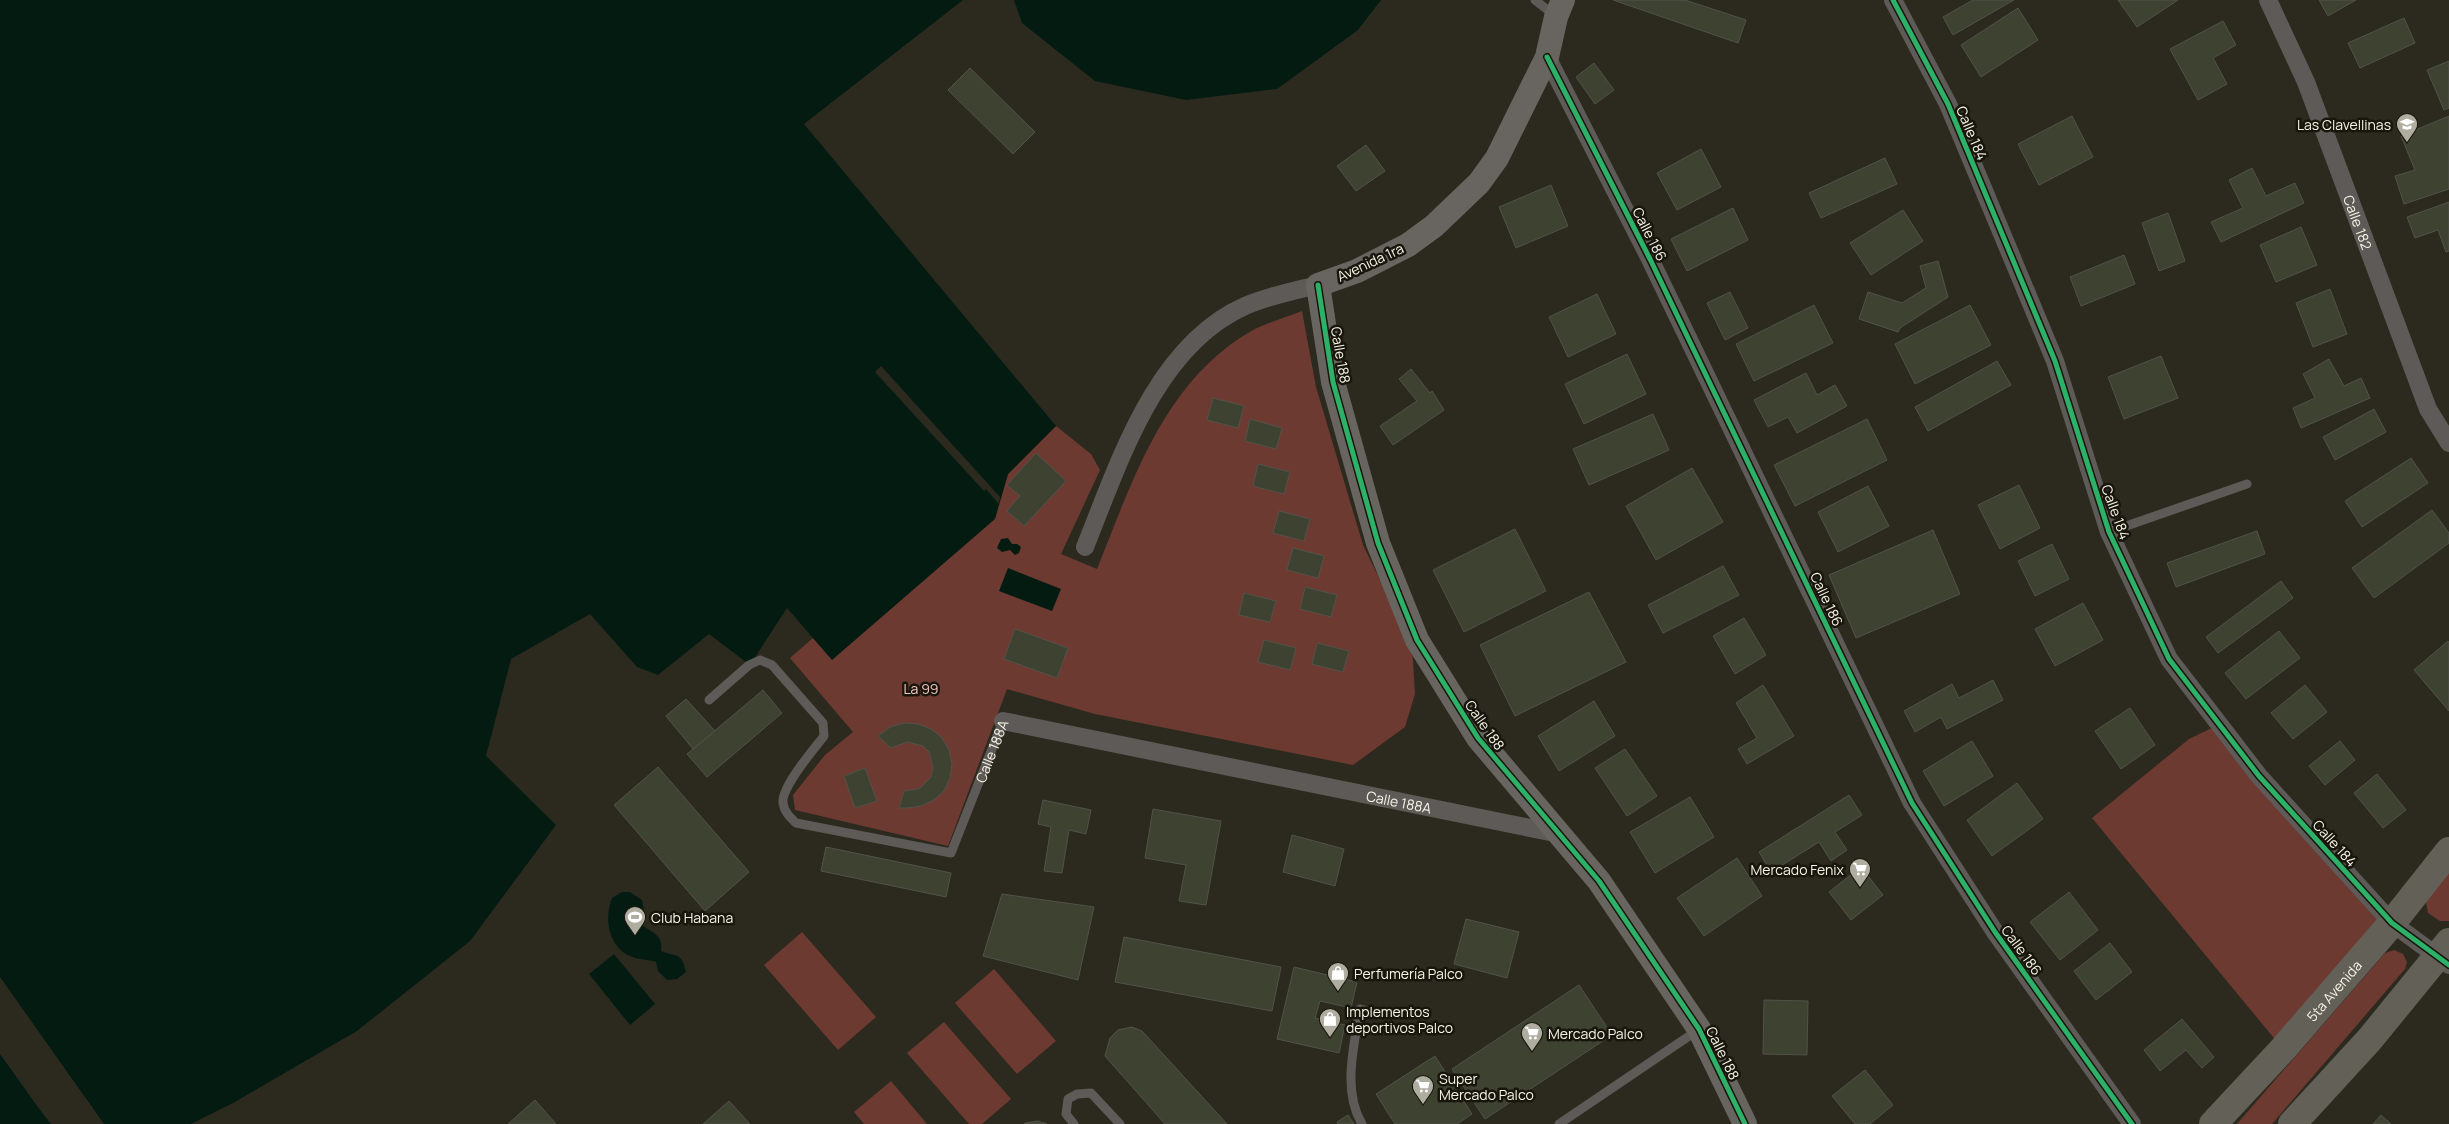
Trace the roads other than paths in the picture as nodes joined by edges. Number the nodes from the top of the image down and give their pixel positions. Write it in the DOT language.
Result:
graph roads {
  1 [pos="1535,0"];
  2 [pos="1892,0"];
  3 [pos="2268,0"];
  4 [pos="1560,8"];
  5 [pos="1547,57"];
  6 [pos="1318,285"];
  7 [pos="2449,443"];
  8 [pos="2247,484"];
  9 [pos="2109,532"];
  10 [pos="1085,546"];
  11 [pos="709,700"];
  12 [pos="1003,721"];
  13 [pos="1560,834"];
  14 [pos="2449,851"];
  15 [pos="2392,923"];
  16 [pos="2445,955"];
  17 [pos="1364,1010"];
  18 [pos="1699,1030"];
  19 [pos="1074,1124"];
  20 [pos="1120,1124"];
  21 [pos="1362,1124"];
  22 [pos="1559,1124"];
  23 [pos="1745,1124"];
  24 [pos="2132,1124"];
  25 [pos="2213,1124"];
  26 [pos="2292,1124"];
  1 -- 4 [label="lane"];
  2 -- 9 [label="street, Calle 184"];
  3 -- 7 [label="street, Calle 182"];
  4 -- 5 [label="street, Avenida 1ra"];
  5 -- 6 [label="street, Avenida 1ra"];
  5 -- 24 [label="street, Calle 186"];
  6 -- 10 [label="street, Avenida 1ra"];
  6 -- 13 [label="street, Calle 188"];
  8 -- 9 [label="lane"];
  9 -- 15 [label="street, Calle 184"];
  11 -- 12 [label="lane, Calle 188A"];
  12 -- 13 [label="street, Calle 188A"];
  13 -- 18 [label="street, Calle 188"];
  14 -- 15 [label="highway, 5ta Avenida"];
  15 -- 16 [label="street, Calle 184"];
  15 -- 25 [label="highway, 5ta Avenida"];
  16 -- 26 [label="highway"];
  17 -- 21 [label="lane"];
  18 -- 22 [label="lane"];
  18 -- 23 [label="street, Calle 188"];
  19 -- 20 [label="lane"];
}
